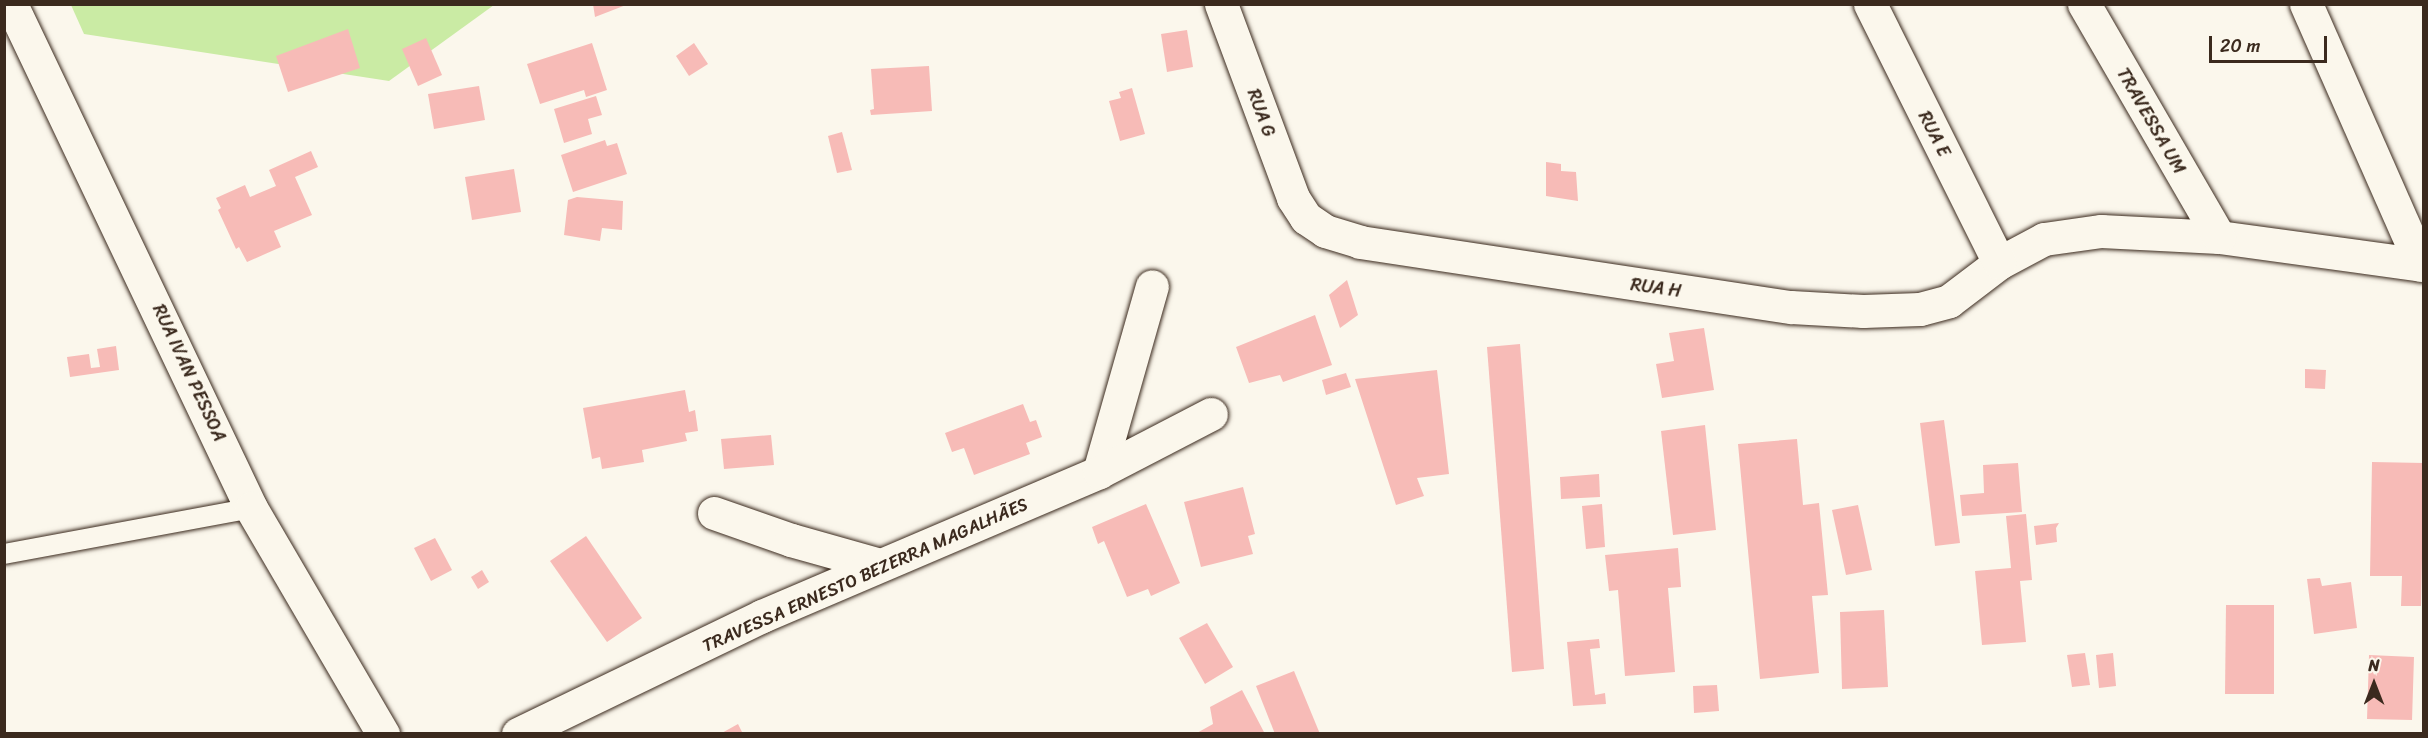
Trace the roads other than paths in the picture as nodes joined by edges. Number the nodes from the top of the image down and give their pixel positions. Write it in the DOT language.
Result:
graph roads {
  1 [pos="11,4"];
  2 [pos="1221,4"];
  3 [pos="1870,4"];
  4 [pos="2084,4"];
  5 [pos="2306,4"];
  6 [pos="1306,218"];
  7 [pos="2219,237"];
  8 [pos="1999,263"];
  9 [pos="2422,265"];
  10 [pos="1152,286"];
  11 [pos="1211,414"];
  12 [pos="1100,472"];
  13 [pos="251,508"];
  14 [pos="714,513"];
  15 [pos="4,554"];
  16 [pos="880,565"];
  17 [pos="383,734"];
  18 [pos="518,734"];
  1 -- 13 [label="street, RUA IVAN PESSOA"];
  2 -- 6 [label="street, RUA G"];
  3 -- 8 [label="street, RUA E"];
  4 -- 7 [label="street, TRAVESSA UM"];
  5 -- 9 [label="street"];
  6 -- 8 [label="street, RUA H"];
  7 -- 8 [label="street, RUA H"];
  7 -- 9 [label="street, RUA H"];
  10 -- 12 [label="street"];
  11 -- 12 [label="street, TRAVESSA ERNESTO BEZERRA MAGALHÃES"];
  12 -- 16 [label="street, TRAVESSA ERNESTO BEZERRA MAGALHÃES"];
  13 -- 15 [label="lane"];
  13 -- 17 [label="street, RUA IVAN PESSOA"];
  14 -- 16 [label="street"];
  16 -- 18 [label="street, TRAVESSA ERNESTO BEZERRA MAGALHÃES"];
}
